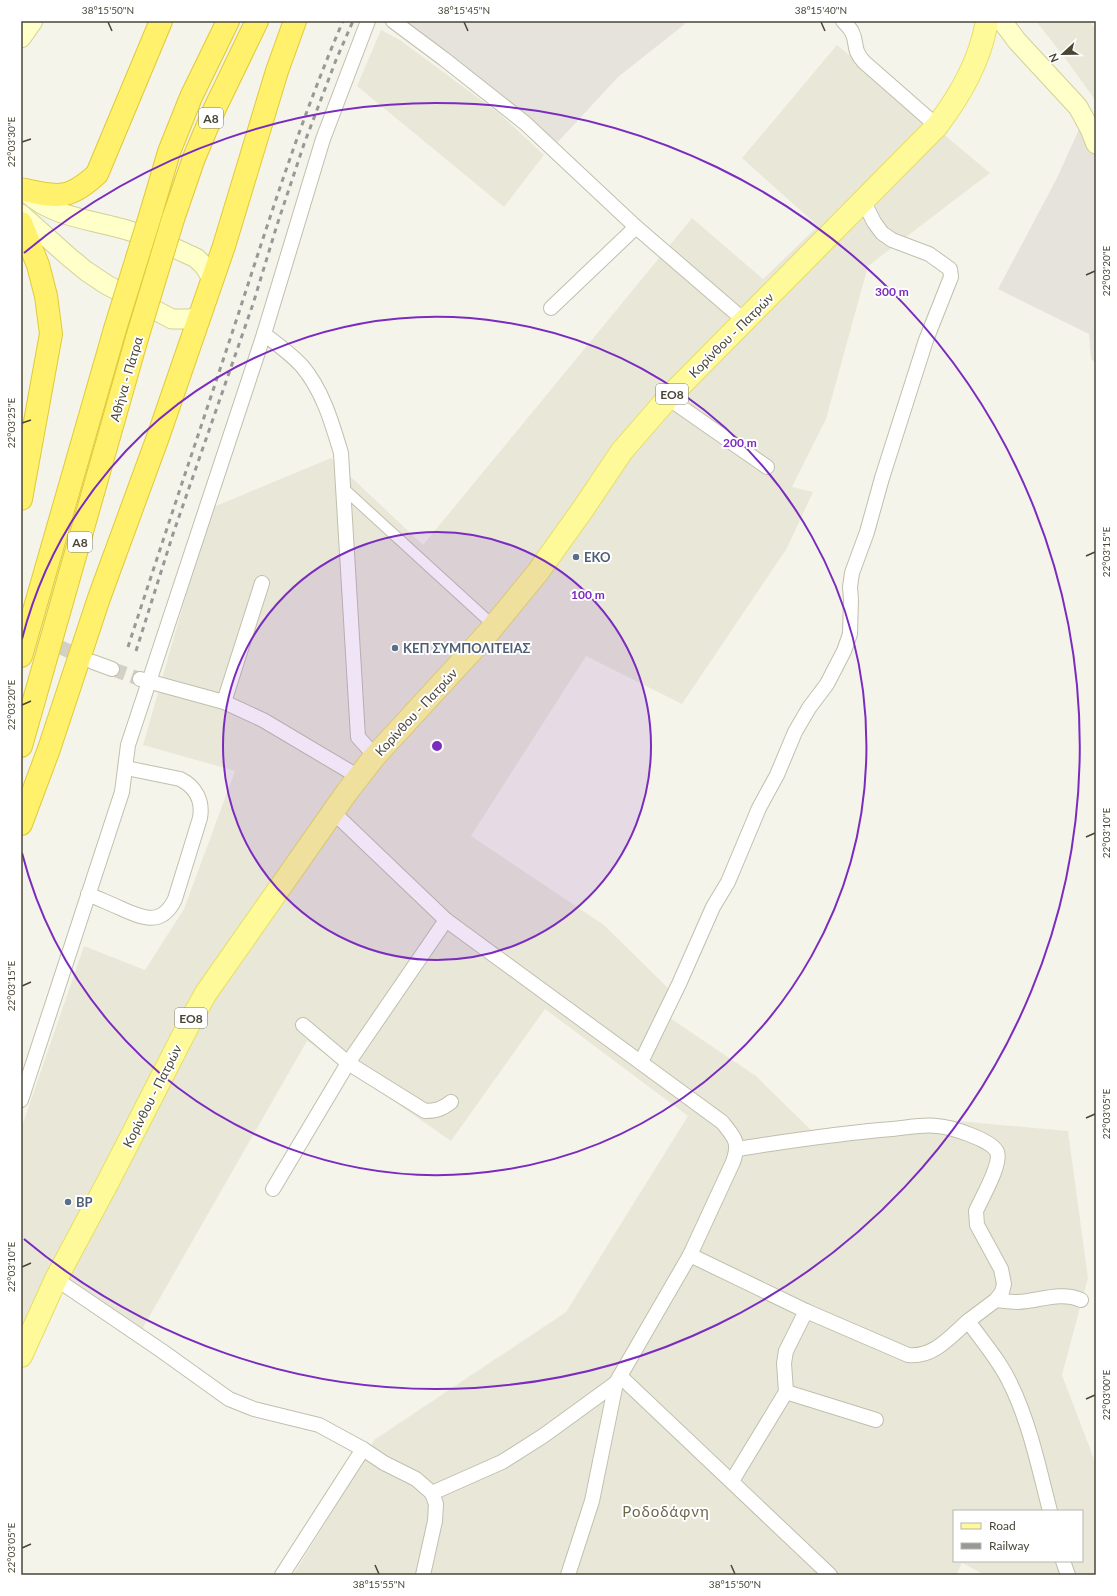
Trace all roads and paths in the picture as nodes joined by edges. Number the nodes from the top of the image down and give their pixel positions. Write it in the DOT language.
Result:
graph roads {
  1 [pos="33,21"];
  2 [pos="161,21"];
  3 [pos="228,21"];
  4 [pos="257,21"];
  5 [pos="295,21"];
  6 [pos="368,21"];
  7 [pos="393,21"];
  8 [pos="843,21"];
  9 [pos="986,21"];
  10 [pos="1002,21"];
  11 [pos="21,38"];
  12 [pos="937,126"];
  13 [pos="1096,144"];
  14 [pos="23,187"];
  15 [pos="863,200"];
  16 [pos="21,214"];
  17 [pos="21,223"];
  18 [pos="636,227"];
  19 [pos="212,282"];
  20 [pos="551,308"];
  21 [pos="201,314"];
  22 [pos="745,321"];
  23 [pos="264,334"];
  24 [pos="668,398"];
  25 [pos="767,467"];
  26 [pos="343,488"];
  27 [pos="21,499"];
  28 [pos="262,583"];
  29 [pos="494,626"];
  30 [pos="21,656"];
  31 [pos="93,662"];
  32 [pos="112,669"];
  33 [pos="144,680"];
  34 [pos="224,702"];
  35 [pos="21,746"];
  36 [pos="376,756"];
  37 [pos="126,768"];
  38 [pos="359,777"];
  39 [pos="332,811"];
  40 [pos="21,824"];
  41 [pos="88,894"];
  42 [pos="446,920"];
  43 [pos="303,1025"];
  44 [pos="641,1062"];
  45 [pos="348,1063"];
  46 [pos="21,1100"];
  47 [pos="451,1102"];
  48 [pos="737,1149"];
  49 [pos="273,1189"];
  50 [pos="690,1255"];
  51 [pos="56,1280"];
  52 [pos="996,1300"];
  53 [pos="1081,1300"];
  54 [pos="806,1311"];
  55 [pos="968,1321"];
  56 [pos="21,1356"];
  57 [pos="618,1380"];
  58 [pos="786,1392"];
  59 [pos="876,1420"];
  60 [pos="363,1449"];
  61 [pos="732,1480"];
  62 [pos="432,1493"];
  63 [pos="1050,1510"];
  64 [pos="1063,1562"];
  65 [pos="282,1575"];
  66 [pos="423,1575"];
  67 [pos="568,1575"];
  68 [pos="830,1575"];
  69 [pos="1068,1575"];
  1 -- 11 [label="main road"];
  2 -- 14 [label="highway"];
  3 -- 30 [label="highway, Αθήνα - Πάτρα / Α8, bridge"];
  4 -- 35 [label="highway, Αθήνα - Πάτρα / Α8, bridge"];
  5 -- 19 [label="highway"];
  6 -- 23 [label="street"];
  7 -- 18 [label="street"];
  8 -- 12 [label="street"];
  9 -- 12 [label="main road, Κορίνθου - Πατρών / ΕΟ8"];
  10 -- 13 [label="main road"];
  12 -- 15 [label="main road, Κορίνθου - Πατρών / ΕΟ8"];
  14 -- 19 [label="main road"];
  15 -- 22 [label="main road, Κορίνθου - Πατρών / ΕΟ8"];
  15 -- 44 [label="street"];
  16 -- 21 [label="main road"];
  17 -- 27 [label="highway"];
  18 -- 20 [label="street"];
  18 -- 22 [label="street"];
  19 -- 21 [label="highway"];
  21 -- 40 [label="highway"];
  22 -- 24 [label="main road, Κορίνθου - Πατρών / ΕΟ8"];
  23 -- 26 [label="street"];
  23 -- 33 [label="street"];
  24 -- 25 [label="street"];
  24 -- 29 [label="main road, Κορίνθου - Πατρών / ΕΟ8"];
  26 -- 29 [label="street"];
  26 -- 36 [label="street"];
  28 -- 34 [label="street"];
  29 -- 36 [label="main road, Κορίνθου - Πατρών / ΕΟ8"];
  31 -- 32 [label="street"];
  33 -- 34 [label="street"];
  33 -- 37 [label="street"];
  34 -- 38 [label="street"];
  36 -- 38 [label="main road, Κορίνθου - Πατρών / ΕΟ8"];
  37 -- 41 [label="street"];
  37 -- 41 [label="street"];
  38 -- 39 [label="main road, Κορίνθου - Πατρών / ΕΟ8"];
  39 -- 42 [label="street"];
  39 -- 51 [label="main road, Κορίνθου - Πατρών / ΕΟ8"];
  41 -- 46 [label="street"];
  42 -- 44 [label="street"];
  42 -- 45 [label="street"];
  43 -- 45 [label="street"];
  44 -- 48 [label="street"];
  45 -- 47 [label="street"];
  45 -- 49 [label="street"];
  48 -- 50 [label="street"];
  48 -- 52 [label="street"];
  50 -- 54 [label="street"];
  50 -- 57 [label="street"];
  51 -- 56 [label="main road, Κορίνθου - Πατρών / ΕΟ8"];
  51 -- 60 [label="street"];
  52 -- 53 [label="street"];
  52 -- 55 [label="street"];
  54 -- 55 [label="street"];
  54 -- 58 [label="street"];
  55 -- 63 [label="street"];
  57 -- 61 [label="street"];
  57 -- 62 [label="street"];
  57 -- 67 [label="street"];
  58 -- 59 [label="street"];
  58 -- 61 [label="street"];
  60 -- 62 [label="street"];
  60 -- 65 [label="street"];
  61 -- 68 [label="street"];
  62 -- 66 [label="street"];
  64 -- 69 [label="street"];
}
